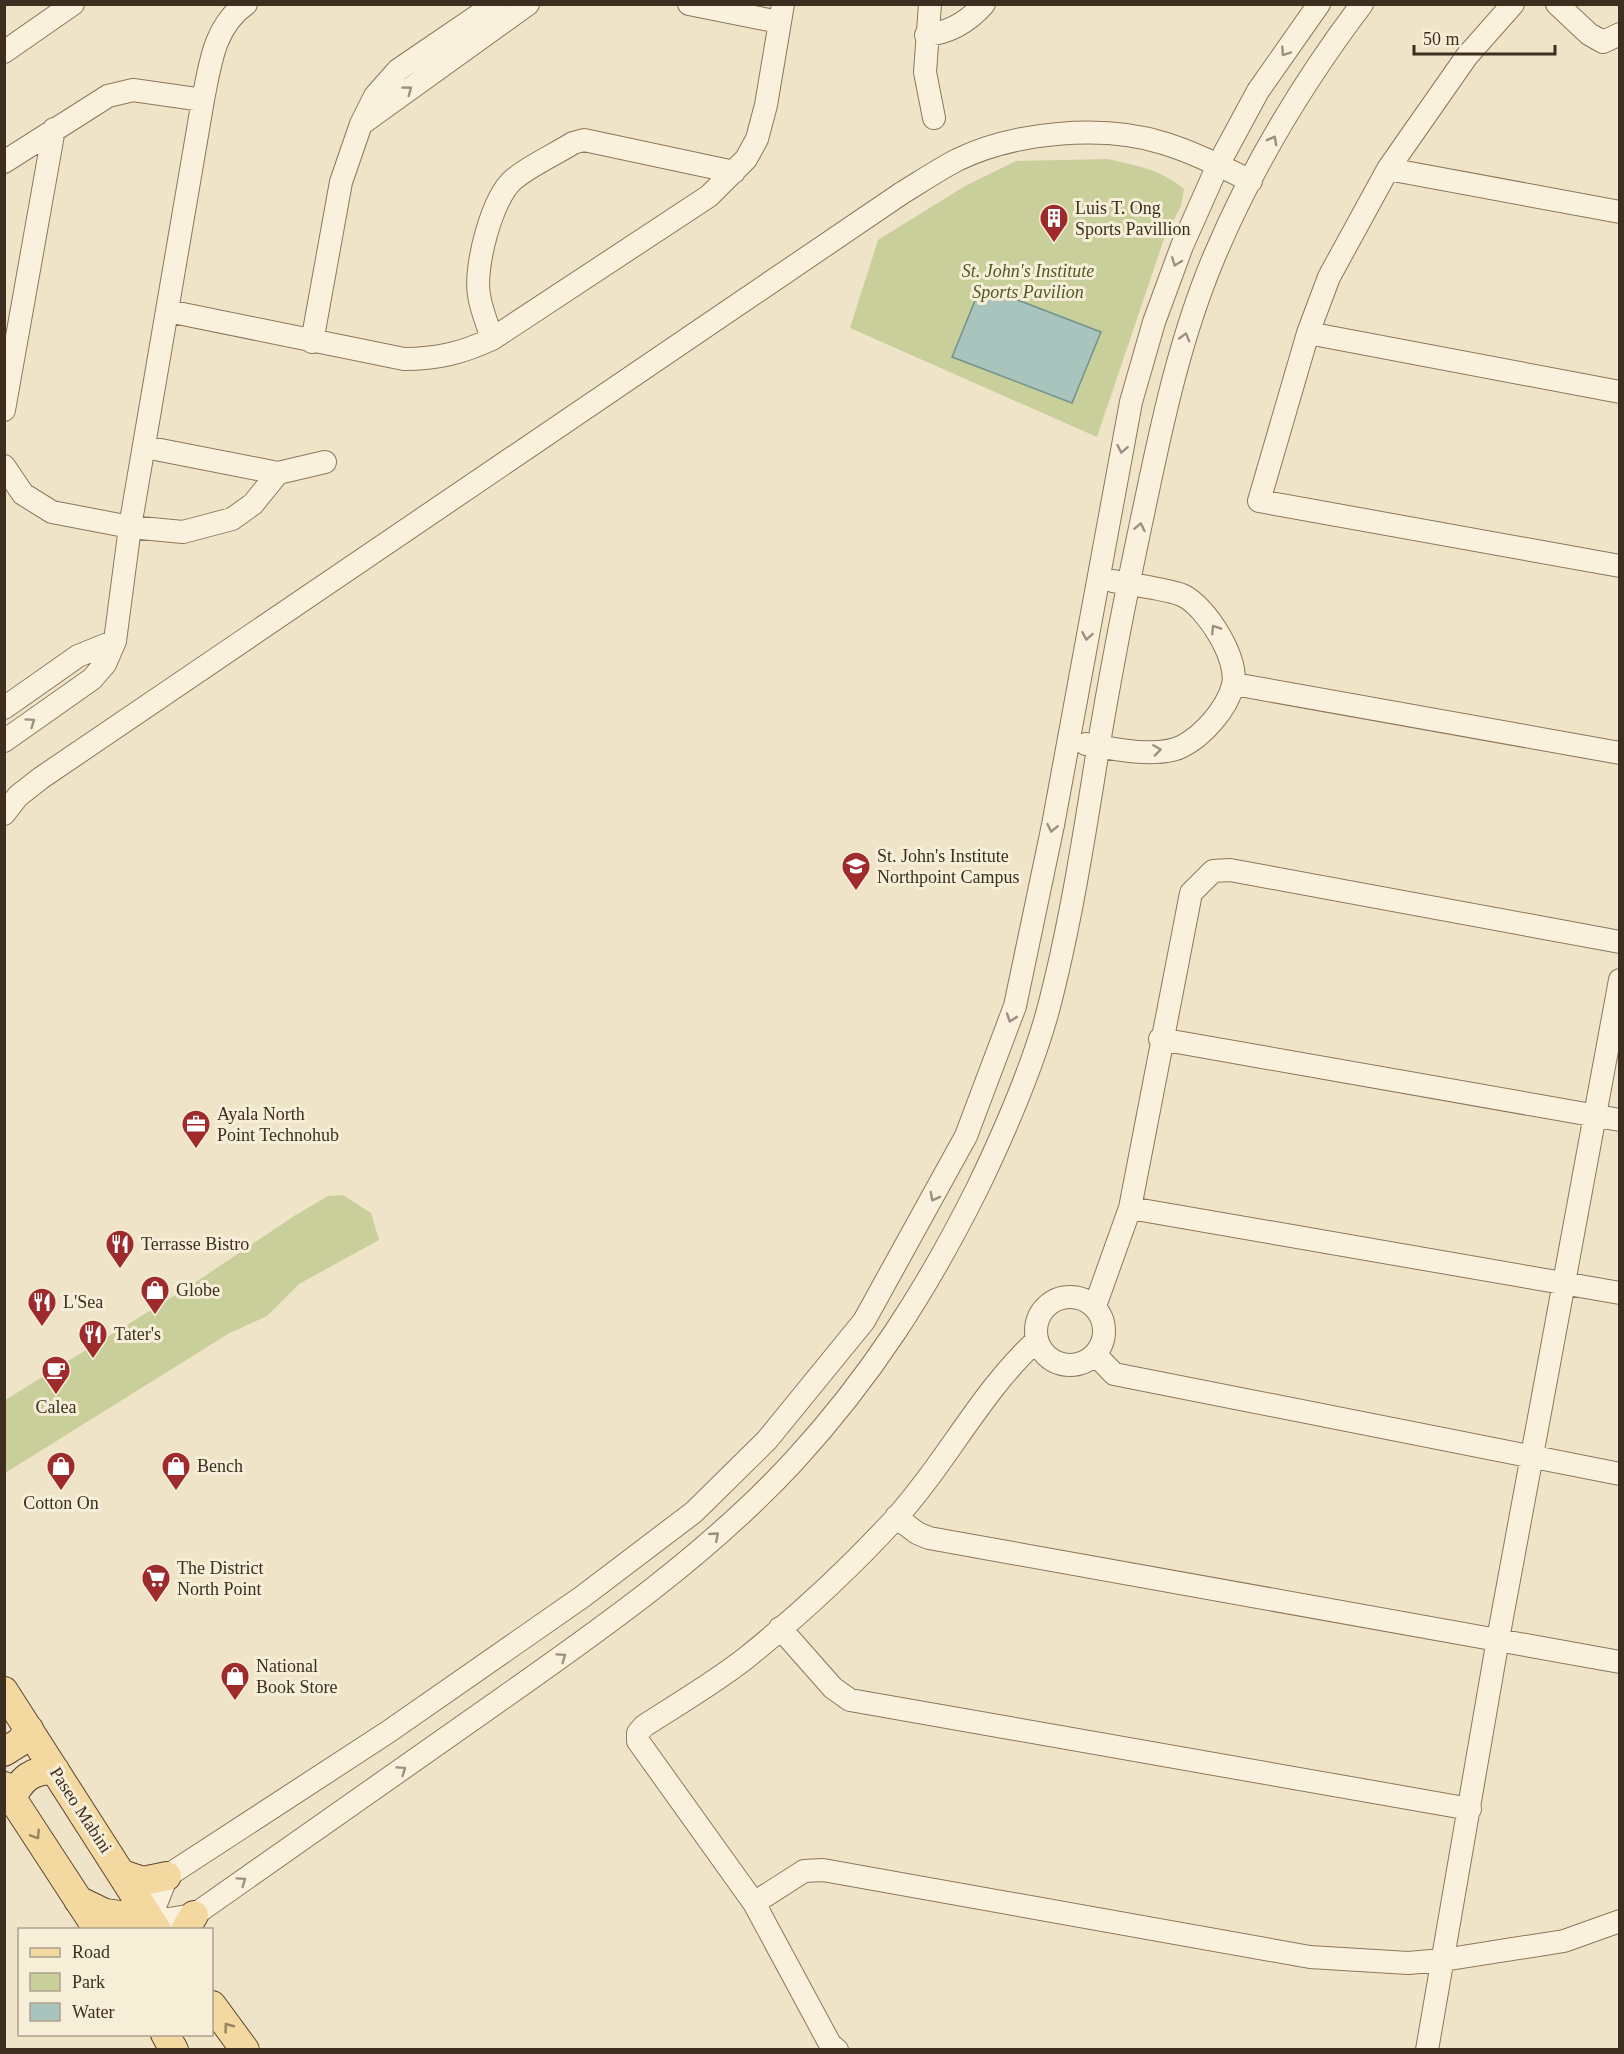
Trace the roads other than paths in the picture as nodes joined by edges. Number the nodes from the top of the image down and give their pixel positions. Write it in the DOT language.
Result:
graph roads {
  1 [pos="73,4"];
  2 [pos="246,4"];
  3 [pos="495,4"];
  4 [pos="528,4"];
  5 [pos="689,4"];
  6 [pos="930,4"];
  7 [pos="984,4"];
  8 [pos="1319,4"];
  9 [pos="1362,4"];
  10 [pos="1513,4"];
  11 [pos="1557,4"];
  12 [pos="781,14"];
  13 [pos="1620,34"];
  14 [pos="926,35"];
  15 [pos="4,52"];
  16 [pos="203,100"];
  17 [pos="934,118"];
  18 [pos="361,124"];
  19 [pos="54,129"];
  20 [pos="4,162"];
  21 [pos="1218,165"];
  22 [pos="1388,169"];
  23 [pos="735,172"];
  24 [pos="1251,181"];
  25 [pos="1620,212"];
  26 [pos="168,311"];
  27 [pos="1308,333"];
  28 [pos="492,339"];
  29 [pos="312,342"];
  30 [pos="1620,392"];
  31 [pos="4,410"];
  32 [pos="145,447"];
  33 [pos="325,462"];
  34 [pos="4,466"];
  35 [pos="278,472"];
  36 [pos="130,527"];
  37 [pos="1620,566"];
  38 [pos="1096,578"];
  39 [pos="1128,584"];
  40 [pos="115,641"];
  41 [pos="43,681"];
  42 [pos="1234,684"];
  43 [pos="58,703"];
  44 [pos="4,708"];
  45 [pos="1069,740"];
  46 [pos="4,741"];
  47 [pos="1099,746"];
  48 [pos="1620,753"];
  49 [pos="4,814"];
  50 [pos="1620,942"];
  51 [pos="1620,980"];
  52 [pos="1160,1039"];
  53 [pos="986,1087"];
  54 [pos="1017,1099"];
  55 [pos="1595,1115"];
  56 [pos="1620,1120"];
  57 [pos="1130,1208"];
  58 [pos="1565,1283"];
  59 [pos="1620,1293"];
  60 [pos="1095,1306"];
  61 [pos="1036,1341"];
  62 [pos="1095,1354"];
  63 [pos="1532,1459"];
  64 [pos="1620,1474"];
  65 [pos="896,1517"];
  66 [pos="582,1597"];
  67 [pos="603,1628"];
  68 [pos="780,1628"];
  69 [pos="1498,1639"];
  70 [pos="1620,1662"];
  71 [pos="4,1691"];
  72 [pos="29,1729"];
  73 [pos="4,1752"];
  74 [pos="55,1770"];
  75 [pos="8,1792"];
  76 [pos="1470,1809"];
  77 [pos="122,1874"];
  78 [pos="167,1876"];
  79 [pos="78,1900"];
  80 [pos="754,1903"];
  81 [pos="1620,1921"];
  82 [pos="190,1922"];
  83 [pos="151,1926"];
  84 [pos="97,1928"];
  85 [pos="1443,1960"];
  86 [pos="213,2006"];
  87 [pos="166,2036"];
  88 [pos="174,2049"];
  89 [pos="246,2049"];
  90 [pos="837,2049"];
  91 [pos="1427,2049"];
  1 -- 15 [label="street"];
  2 -- 16 [label="street"];
  3 -- 18 [label="street"];
  18 -- 4 [label="street, one-way"];
  5 -- 12 [label="street"];
  6 -- 14 [label="street"];
  7 -- 14 [label="street"];
  8 -- 21 [label="street, one-way"];
  24 -- 9 [label="street, one-way"];
  10 -- 22 [label="street"];
  11 -- 13 [label="street"];
  12 -- 23 [label="street"];
  14 -- 17 [label="street"];
  16 -- 19 [label="street"];
  16 -- 26 [label="street"];
  18 -- 29 [label="street"];
  19 -- 20 [label="street"];
  19 -- 31 [label="street"];
  21 -- 24 [label="street"];
  21 -- 38 [label="street, one-way"];
  21 -- 49 [label="street"];
  22 -- 25 [label="street"];
  22 -- 27 [label="street"];
  23 -- 28 [label="street"];
  23 -- 28 [label="street"];
  39 -- 24 [label="street, one-way"];
  26 -- 29 [label="street"];
  26 -- 32 [label="street"];
  27 -- 30 [label="street"];
  27 -- 37 [label="street"];
  28 -- 29 [label="street"];
  32 -- 35 [label="street"];
  32 -- 36 [label="street"];
  33 -- 35 [label="street"];
  34 -- 36 [label="street"];
  35 -- 36 [label="street"];
  36 -- 40 [label="street"];
  38 -- 39 [label="street"];
  38 -- 45 [label="street, one-way"];
  42 -- 39 [label="street, one-way"];
  39 -- 47 [label="street"];
  40 -- 41 [label="street"];
  40 -- 43 [label="street"];
  41 -- 43 [label="street"];
  41 -- 44 [label="street"];
  47 -- 42 [label="street, one-way"];
  42 -- 48 [label="street"];
  46 -- 43 [label="street, one-way"];
  45 -- 47 [label="street"];
  45 -- 53 [label="street, one-way"];
  47 -- 54 [label="street"];
  50 -- 52 [label="street"];
  51 -- 55 [label="street"];
  52 -- 55 [label="street"];
  52 -- 57 [label="street"];
  53 -- 54 [label="street"];
  53 -- 66 [label="street, one-way"];
  67 -- 54 [label="street, one-way"];
  55 -- 56 [label="street"];
  55 -- 58 [label="street"];
  57 -- 58 [label="street"];
  57 -- 60 [label="street"];
  58 -- 59 [label="street"];
  58 -- 63 [label="street"];
  60 -- 61 [label="street"];
  60 -- 62 [label="street"];
  61 -- 62 [label="street"];
  61 -- 65 [label="street"];
  62 -- 63 [label="street"];
  63 -- 64 [label="street"];
  63 -- 69 [label="street"];
  65 -- 68 [label="street"];
  65 -- 69 [label="street"];
  66 -- 67 [label="street"];
  66 -- 78 [label="street"];
  82 -- 67 [label="street, one-way"];
  68 -- 76 [label="street"];
  68 -- 80 [label="street"];
  69 -- 70 [label="street"];
  69 -- 76 [label="street"];
  71 -- 72 [label="main road, Paseo Mabini"];
  72 -- 73 [label="main road"];
  72 -- 74 [label="main road, Paseo Mabini"];
  74 -- 75 [label="main road"];
  74 -- 77 [label="main road, Paseo Mabini"];
  75 -- 79 [label="main road, one-way"];
  76 -- 85 [label="street"];
  77 -- 78 [label="main road"];
  77 -- 83 [label="main road, Paseo Mabini"];
  78 -- 83 [label="street"];
  79 -- 83 [label="main road"];
  79 -- 84 [label="main road"];
  80 -- 85 [label="street"];
  80 -- 90 [label="street"];
  81 -- 85 [label="street"];
  82 -- 83 [label="street"];
  85 -- 91 [label="street"];
  89 -- 86 [label="main road, one-way"];
  87 -- 88 [label="main road"];
}
